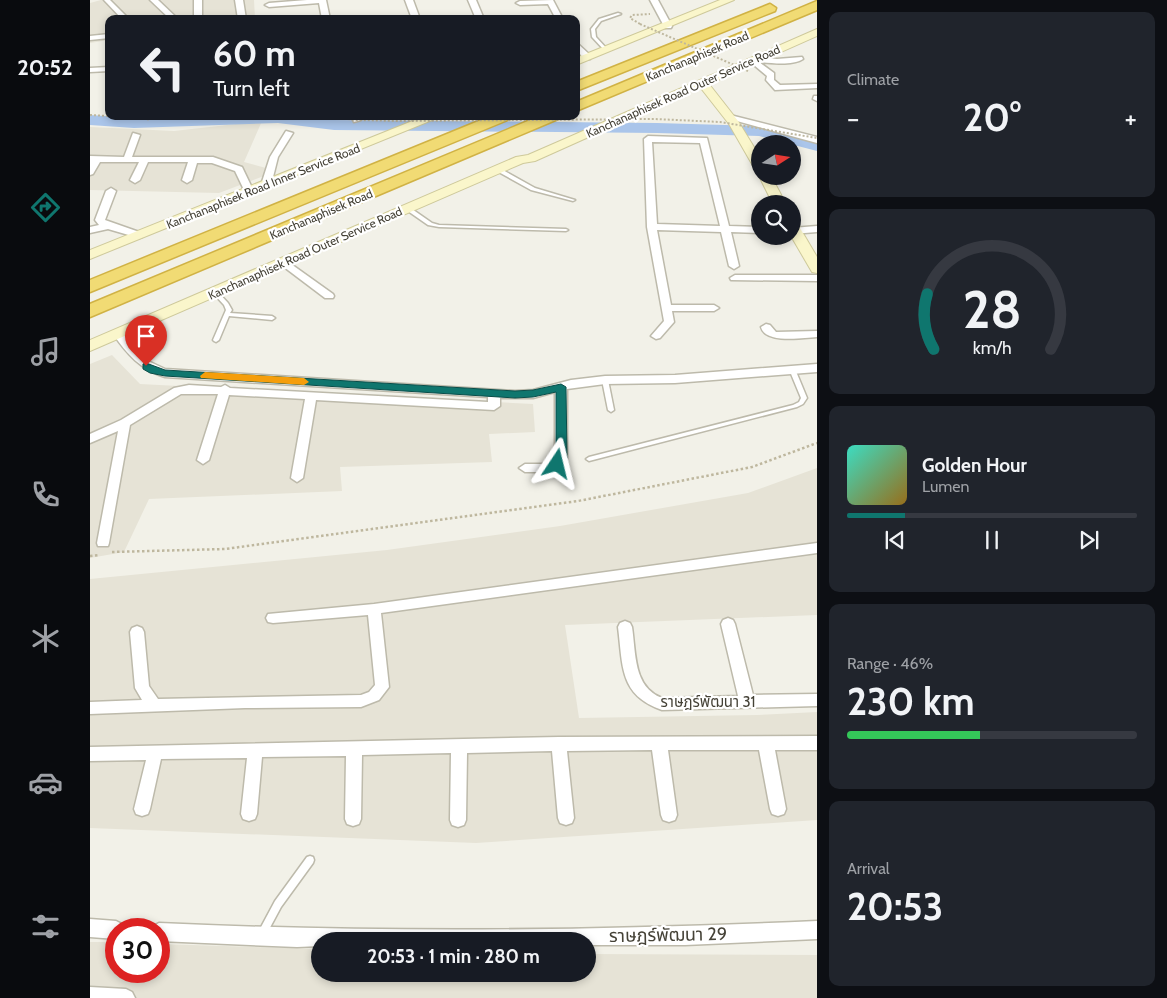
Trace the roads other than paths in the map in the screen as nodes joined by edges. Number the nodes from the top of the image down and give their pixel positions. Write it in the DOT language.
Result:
graph roads {
  1 [pos="154,0"];
  2 [pos="198,0"];
  3 [pos="239,0"];
  4 [pos="322,0"];
  5 [pos="409,0"];
  6 [pos="472,0"];
  7 [pos="654,0"];
  8 [pos="729,0"];
  9 [pos="743,0"];
  10 [pos="107,1"];
  11 [pos="549,1"];
  12 [pos="520,3"];
  13 [pos="269,4"];
  14 [pos="778,4"];
  15 [pos="817,5"];
  16 [pos="618,14"];
  17 [pos="662,14"];
  18 [pos="694,14"];
  19 [pos="122,15"];
  20 [pos="171,15"];
  21 [pos="198,15"];
  22 [pos="241,15"];
  23 [pos="325,15"];
  24 [pos="415,15"];
  25 [pos="478,15"];
  26 [pos="558,15"];
  27 [pos="668,26"];
  28 [pos="815,32"];
  29 [pos="92,36"];
  30 [pos="105,36"];
  31 [pos="580,49"];
  32 [pos="606,50"];
  33 [pos="587,57"];
  34 [pos="799,59"];
  35 [pos="580,60"];
  36 [pos="752,63"];
  37 [pos="90,70"];
  38 [pos="105,70"];
  39 [pos="702,82"];
  40 [pos="580,85"];
  41 [pos="817,86"];
  42 [pos="580,105"];
  43 [pos="630,110"];
  44 [pos="426,120"];
  45 [pos="495,120"];
  46 [pos="543,120"];
  47 [pos="731,120"];
  48 [pos="289,133"];
  49 [pos="136,136"];
  50 [pos="816,139"];
  51 [pos="751,150"];
  52 [pos="93,159"];
  53 [pos="127,159"];
  54 [pos="145,159"];
  55 [pos="193,160"];
  56 [pos="497,169"];
  57 [pos="90,172"];
  58 [pos="135,180"];
  59 [pos="187,180"];
  60 [pos="266,185"];
  61 [pos="111,192"];
  62 [pos="249,192"];
  63 [pos="573,200"];
  64 [pos="407,208"];
  65 [pos="107,226"];
  66 [pos="652,227"];
  67 [pos="724,229"];
  68 [pos="801,229"];
  69 [pos="817,229"];
  70 [pos="90,230"];
  71 [pos="566,230"];
  72 [pos="751,230"];
  73 [pos="139,235"];
  74 [pos="801,241"];
  75 [pos="90,255"];
  76 [pos="284,262"];
  77 [pos="734,266"];
  78 [pos="816,266"];
  79 [pos="736,278"];
  80 [pos="817,278"];
  81 [pos="90,287"];
  82 [pos="215,292"];
  83 [pos="330,296"];
  84 [pos="666,308"];
  85 [pos="714,308"];
  86 [pos="90,311"];
  87 [pos="228,314"];
  88 [pos="272,318"];
  89 [pos="766,327"];
  90 [pos="118,334"];
  91 [pos="817,334"];
  92 [pos="656,336"];
  93 [pos="216,340"];
  94 [pos="90,346"];
  95 [pos="817,368"];
  96 [pos="792,369"];
  97 [pos="605,380"];
  98 [pos="561,387"];
  99 [pos="225,389"];
  100 [pos="494,393"];
  101 [pos="311,395"];
  102 [pos="611,410"];
  103 [pos="125,423"];
  104 [pos="90,440"];
  105 [pos="589,459"];
  106 [pos="203,460"];
  107 [pos="525,468"];
  108 [pos="297,478"];
  109 [pos="103,543"];
  110 [pos="817,548"];
  111 [pos="374,609"];
  112 [pos="273,618"];
  113 [pos="728,624"];
  114 [pos="625,627"];
  115 [pos="137,632"];
  116 [pos="817,700"];
  117 [pos="747,702"];
  118 [pos="155,706"];
  119 [pos="90,708"];
  120 [pos="817,743"];
  121 [pos="558,744"];
  122 [pos="659,744"];
  123 [pos="766,744"];
  124 [pos="459,746"];
  125 [pos="354,749"];
  126 [pos="255,751"];
  127 [pos="155,753"];
  128 [pos="90,754"];
  129 [pos="142,809"];
  130 [pos="778,809"];
  131 [pos="249,814"];
  132 [pos="669,815"];
  133 [pos="566,818"];
  134 [pos="353,819"];
  135 [pos="458,820"];
  136 [pos="310,860"];
  137 [pos="90,928"];
  138 [pos="105,929"];
  139 [pos="817,930"];
  140 [pos="170,932"];
  141 [pos="261,936"];
  142 [pos="101,996"];
  143 [pos="126,998"];
  1 -- 20 [label="street"];
  2 -- 21 [label="street"];
  3 -- 22 [label="street"];
  4 -- 13 [label="street"];
  4 -- 23 [label="street"];
  5 -- 24 [label="street"];
  6 -- 25 [label="street"];
  7 -- 17 [label="street"];
  8 -- 18 [label="main road"];
  9 -- 27 [label="main road"];
  10 -- 19 [label="street"];
  11 -- 12 [label="street"];
  11 -- 26 [label="street"];
  14 -- 40 [label="highway, Kanchanaphisek Road"];
  15 -- 42 [label="highway, Kanchanaphisek Road"];
  16 -- 32 [label="lane"];
  17 -- 18 [label="main road"];
  17 -- 27 [label="street"];
  18 -- 27 [label="main road"];
  27 -- 32 [label="main road"];
  28 -- 36 [label="main road, Kanchanaphisek Road Outer Service Road"];
  28 -- 43 [label="main road"];
  29 -- 30 [label="street"];
  31 -- 33 [label="street"];
  32 -- 33 [label="main road"];
  33 -- 35 [label="main road"];
  34 -- 36 [label="street"];
  36 -- 39 [label="main road, Kanchanaphisek Road Outer Service Road"];
  36 -- 41 [label="street"];
  37 -- 38 [label="street"];
  39 -- 43 [label="main road, Kanchanaphisek Road Outer Service Road"];
  39 -- 47 [label="main road"];
  43 -- 56 [label="main road, Kanchanaphisek Road Outer Service Road, bridge"];
  44 -- 60 [label="main road, Kanchanaphisek Road Inner Service Road, bridge"];
  45 -- 81 [label="highway, Kanchanaphisek Road, bridge"];
  46 -- 86 [label="highway, Kanchanaphisek Road, bridge"];
  47 -- 50 [label="street"];
  47 -- 51 [label="main road"];
  48 -- 60 [label="street"];
  49 -- 53 [label="street"];
  52 -- 53 [label="street"];
  52 -- 57 [label="street"];
  53 -- 54 [label="street"];
  54 -- 55 [label="street"];
  54 -- 58 [label="street"];
  55 -- 59 [label="street"];
  55 -- 62 [label="street"];
  56 -- 63 [label="lane"];
  56 -- 64 [label="main road, Kanchanaphisek Road Outer Service Road"];
  60 -- 62 [label="main road, Kanchanaphisek Road Inner Service Road"];
  61 -- 65 [label="street"];
  62 -- 73 [label="main road, Kanchanaphisek Road Inner Service Road"];
  64 -- 71 [label="lane"];
  64 -- 76 [label="main road, Kanchanaphisek Road Outer Service Road"];
  65 -- 70 [label="street"];
  65 -- 73 [label="street"];
  66 -- 67 [label="street"];
  66 -- 67 [label="street"];
  66 -- 84 [label="street"];
  67 -- 72 [label="street"];
  67 -- 77 [label="street"];
  68 -- 69 [label="street"];
  73 -- 75 [label="main road, Kanchanaphisek Road Inner Service Road"];
  74 -- 78 [label="main road"];
  76 -- 82 [label="main road, Kanchanaphisek Road Outer Service Road"];
  76 -- 83 [label="street"];
  79 -- 80 [label="street"];
  82 -- 87 [label="lane"];
  82 -- 90 [label="main road, Kanchanaphisek Road Outer Service Road"];
  84 -- 85 [label="street"];
  84 -- 92 [label="street"];
  87 -- 88 [label="lane"];
  87 -- 93 [label="lane"];
  89 -- 91 [label="street"];
  90 -- 94 [label="main road, Kanchanaphisek Road Outer Service Road"];
  90 -- 100 [label="street"];
  95 -- 96 [label="street"];
  96 -- 97 [label="street"];
  96 -- 105 [label="lane"];
  97 -- 98 [label="street"];
  97 -- 102 [label="lane"];
  98 -- 100 [label="street"];
  98 -- 107 [label="street"];
  99 -- 101 [label="street"];
  99 -- 103 [label="street"];
  99 -- 106 [label="street"];
  100 -- 101 [label="street"];
  101 -- 108 [label="street"];
  103 -- 104 [label="street"];
  103 -- 109 [label="street"];
  110 -- 111 [label="street"];
  111 -- 112 [label="street"];
  111 -- 118 [label="street"];
  113 -- 117 [label="street"];
  114 -- 117 [label="street, ราษฎร์พัฒนา 31"];
  115 -- 118 [label="street"];
  116 -- 117 [label="street, ราษฎร์พัฒนา 31"];
  118 -- 119 [label="street"];
  120 -- 123 [label="street"];
  121 -- 122 [label="street"];
  121 -- 124 [label="street"];
  121 -- 133 [label="street"];
  122 -- 123 [label="street"];
  122 -- 132 [label="street"];
  123 -- 130 [label="street"];
  124 -- 125 [label="street"];
  124 -- 135 [label="street"];
  125 -- 126 [label="street"];
  125 -- 134 [label="street"];
  126 -- 127 [label="street"];
  126 -- 131 [label="street"];
  127 -- 128 [label="street"];
  127 -- 129 [label="street"];
  136 -- 141 [label="lane"];
  137 -- 138 [label="street"];
  139 -- 141 [label="street, ราษฎร์พัฒนา 29"];
  140 -- 141 [label="street, ราษฎร์พัฒนา 29"];
  142 -- 143 [label="street"];
}
